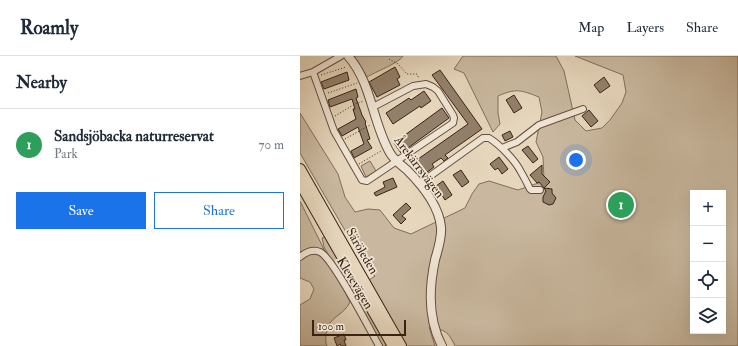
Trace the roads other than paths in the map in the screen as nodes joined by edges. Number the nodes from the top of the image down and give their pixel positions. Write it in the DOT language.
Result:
graph roads {
  1 [pos="341,56"];
  2 [pos="348,56"];
  3 [pos="314,74"];
  4 [pos="300,76"];
  5 [pos="373,106"];
  6 [pos="583,109"];
  7 [pos="502,148"];
  8 [pos="397,162"];
  9 [pos="300,169"];
  10 [pos="300,183"];
  11 [pos="419,184"];
  12 [pos="540,190"];
  13 [pos="300,256"];
  14 [pos="379,346"];
  15 [pos="392,346"];
  16 [pos="401,346"];
  17 [pos="442,346"];
  1 -- 3 [label="street"];
  2 -- 5 [label="street, Årekärrsvägen"];
  3 -- 4 [label="street"];
  3 -- 8 [label="street"];
  5 -- 8 [label="street, Årekärrsvägen"];
  5 -- 8 [label="street"];
  6 -- 7 [label="street"];
  7 -- 11 [label="street"];
  7 -- 12 [label="street"];
  8 -- 11 [label="street, Årekärrsvägen"];
  9 -- 16 [label="main road, Säröleden"];
  10 -- 15 [label="main road, Säröleden"];
  11 -- 17 [label="street, Årekärrsvägen"];
  13 -- 14 [label="street, Klevevägen"];
}
